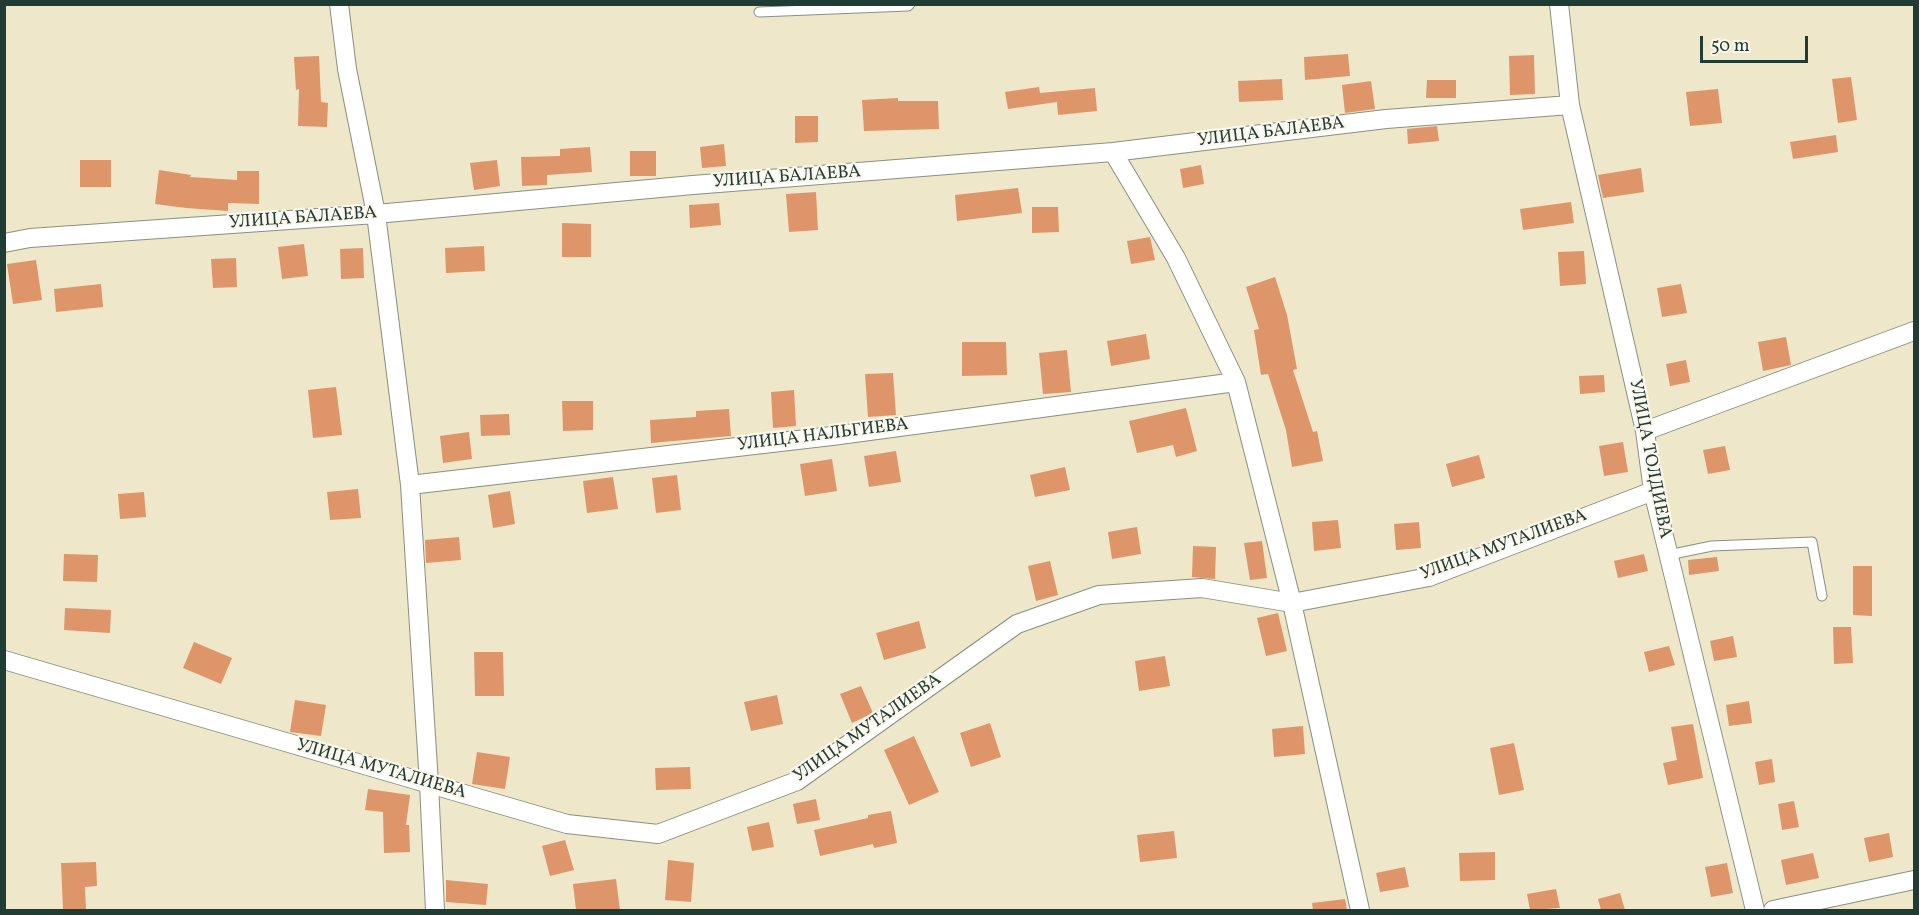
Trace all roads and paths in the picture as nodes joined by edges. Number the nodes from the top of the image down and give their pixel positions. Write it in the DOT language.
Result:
graph roads {
  1 [pos="339,4"];
  2 [pos="910,4"];
  3 [pos="1559,4"];
  4 [pos="759,12"];
  5 [pos="1569,105"];
  6 [pos="1113,152"];
  7 [pos="376,214"];
  8 [pos="4,243"];
  9 [pos="1914,331"];
  10 [pos="1236,382"];
  11 [pos="1645,431"];
  12 [pos="410,485"];
  13 [pos="1653,491"];
  14 [pos="1668,555"];
  15 [pos="1822,596"];
  16 [pos="1292,603"];
  17 [pos="4,660"];
  18 [pos="429,784"];
  19 [pos="1914,880"];
  20 [pos="435,910"];
  21 [pos="1360,910"];
  22 [pos="1755,910"];
  23 [pos="1773,910"];
  1 -- 7 [label="street"];
  2 -- 4 [label="lane"];
  3 -- 5 [label="street, УЛИЦА ТОЛДИЕВА"];
  5 -- 6 [label="street, УЛИЦА БАЛАЕВА"];
  5 -- 11 [label="street, УЛИЦА ТОЛДИЕВА"];
  6 -- 7 [label="street, УЛИЦА БАЛАЕВА"];
  6 -- 10 [label="street"];
  7 -- 8 [label="street, УЛИЦА БАЛАЕВА"];
  7 -- 12 [label="street"];
  9 -- 11 [label="street"];
  10 -- 12 [label="street, УЛИЦА НАЛЬГИЕВА"];
  10 -- 16 [label="street"];
  11 -- 13 [label="street, УЛИЦА ТОЛДИЕВА"];
  12 -- 18 [label="street"];
  13 -- 14 [label="street, УЛИЦА ТОЛДИЕВА"];
  13 -- 16 [label="street, УЛИЦА МУТАЛИЕВА"];
  14 -- 15 [label="lane"];
  14 -- 22 [label="street, УЛИЦА ТОЛДИЕВА"];
  16 -- 18 [label="street, УЛИЦА МУТАЛИЕВА"];
  16 -- 21 [label="street"];
  17 -- 18 [label="street, УЛИЦА МУТАЛИЕВА"];
  18 -- 20 [label="street"];
  19 -- 23 [label="street"];
}
